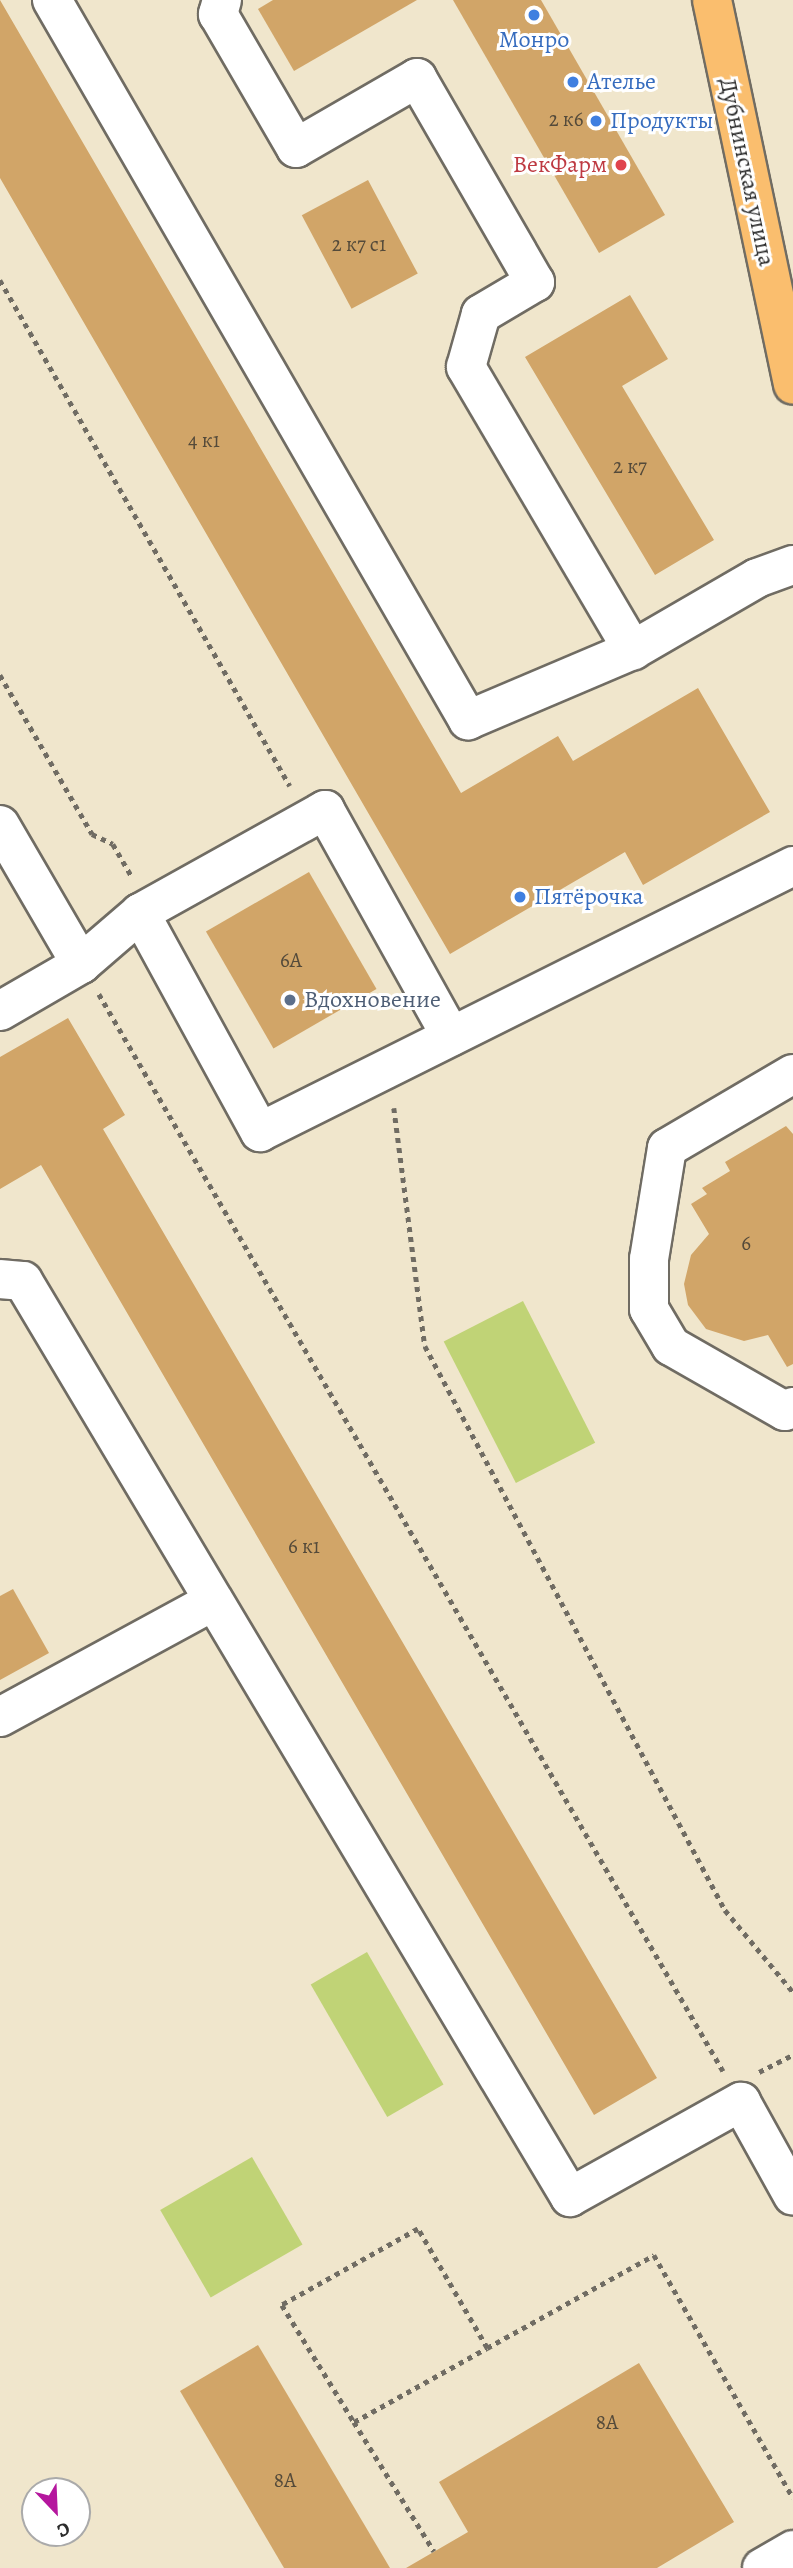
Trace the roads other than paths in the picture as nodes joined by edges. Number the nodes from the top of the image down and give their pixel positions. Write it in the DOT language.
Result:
graph roads {
  1 [pos="52,0"];
  2 [pos="222,0"];
  3 [pos="712,0"];
  4 [pos="792,373"];
  5 [pos="793,565"];
  6 [pos="634,650"];
  7 [pos="0,825"];
  8 [pos="793,866"];
  9 [pos="145,911"];
  10 [pos="81,964"];
  11 [pos="0,1011"];
  12 [pos="451,1036"];
  13 [pos="793,1074"];
  14 [pos="0,1279"];
  15 [pos="793,1407"];
  16 [pos="214,1601"];
  17 [pos="0,1717"];
  18 [pos="793,2196"];
  19 [pos="793,2550"];
  20 [pos="762,2568"];
  1 -- 6 [label="lane"];
  2 -- 6 [label="lane"];
  3 -- 4 [label="main road, Дубнинская улица"];
  5 -- 6 [label="lane"];
  7 -- 10 [label="lane"];
  8 -- 12 [label="lane"];
  9 -- 10 [label="lane"];
  9 -- 12 [label="lane"];
  9 -- 12 [label="lane"];
  10 -- 11 [label="lane"];
  13 -- 15 [label="lane"];
  14 -- 16 [label="lane"];
  16 -- 17 [label="lane"];
  16 -- 18 [label="lane"];
  19 -- 20 [label="lane"];
}
